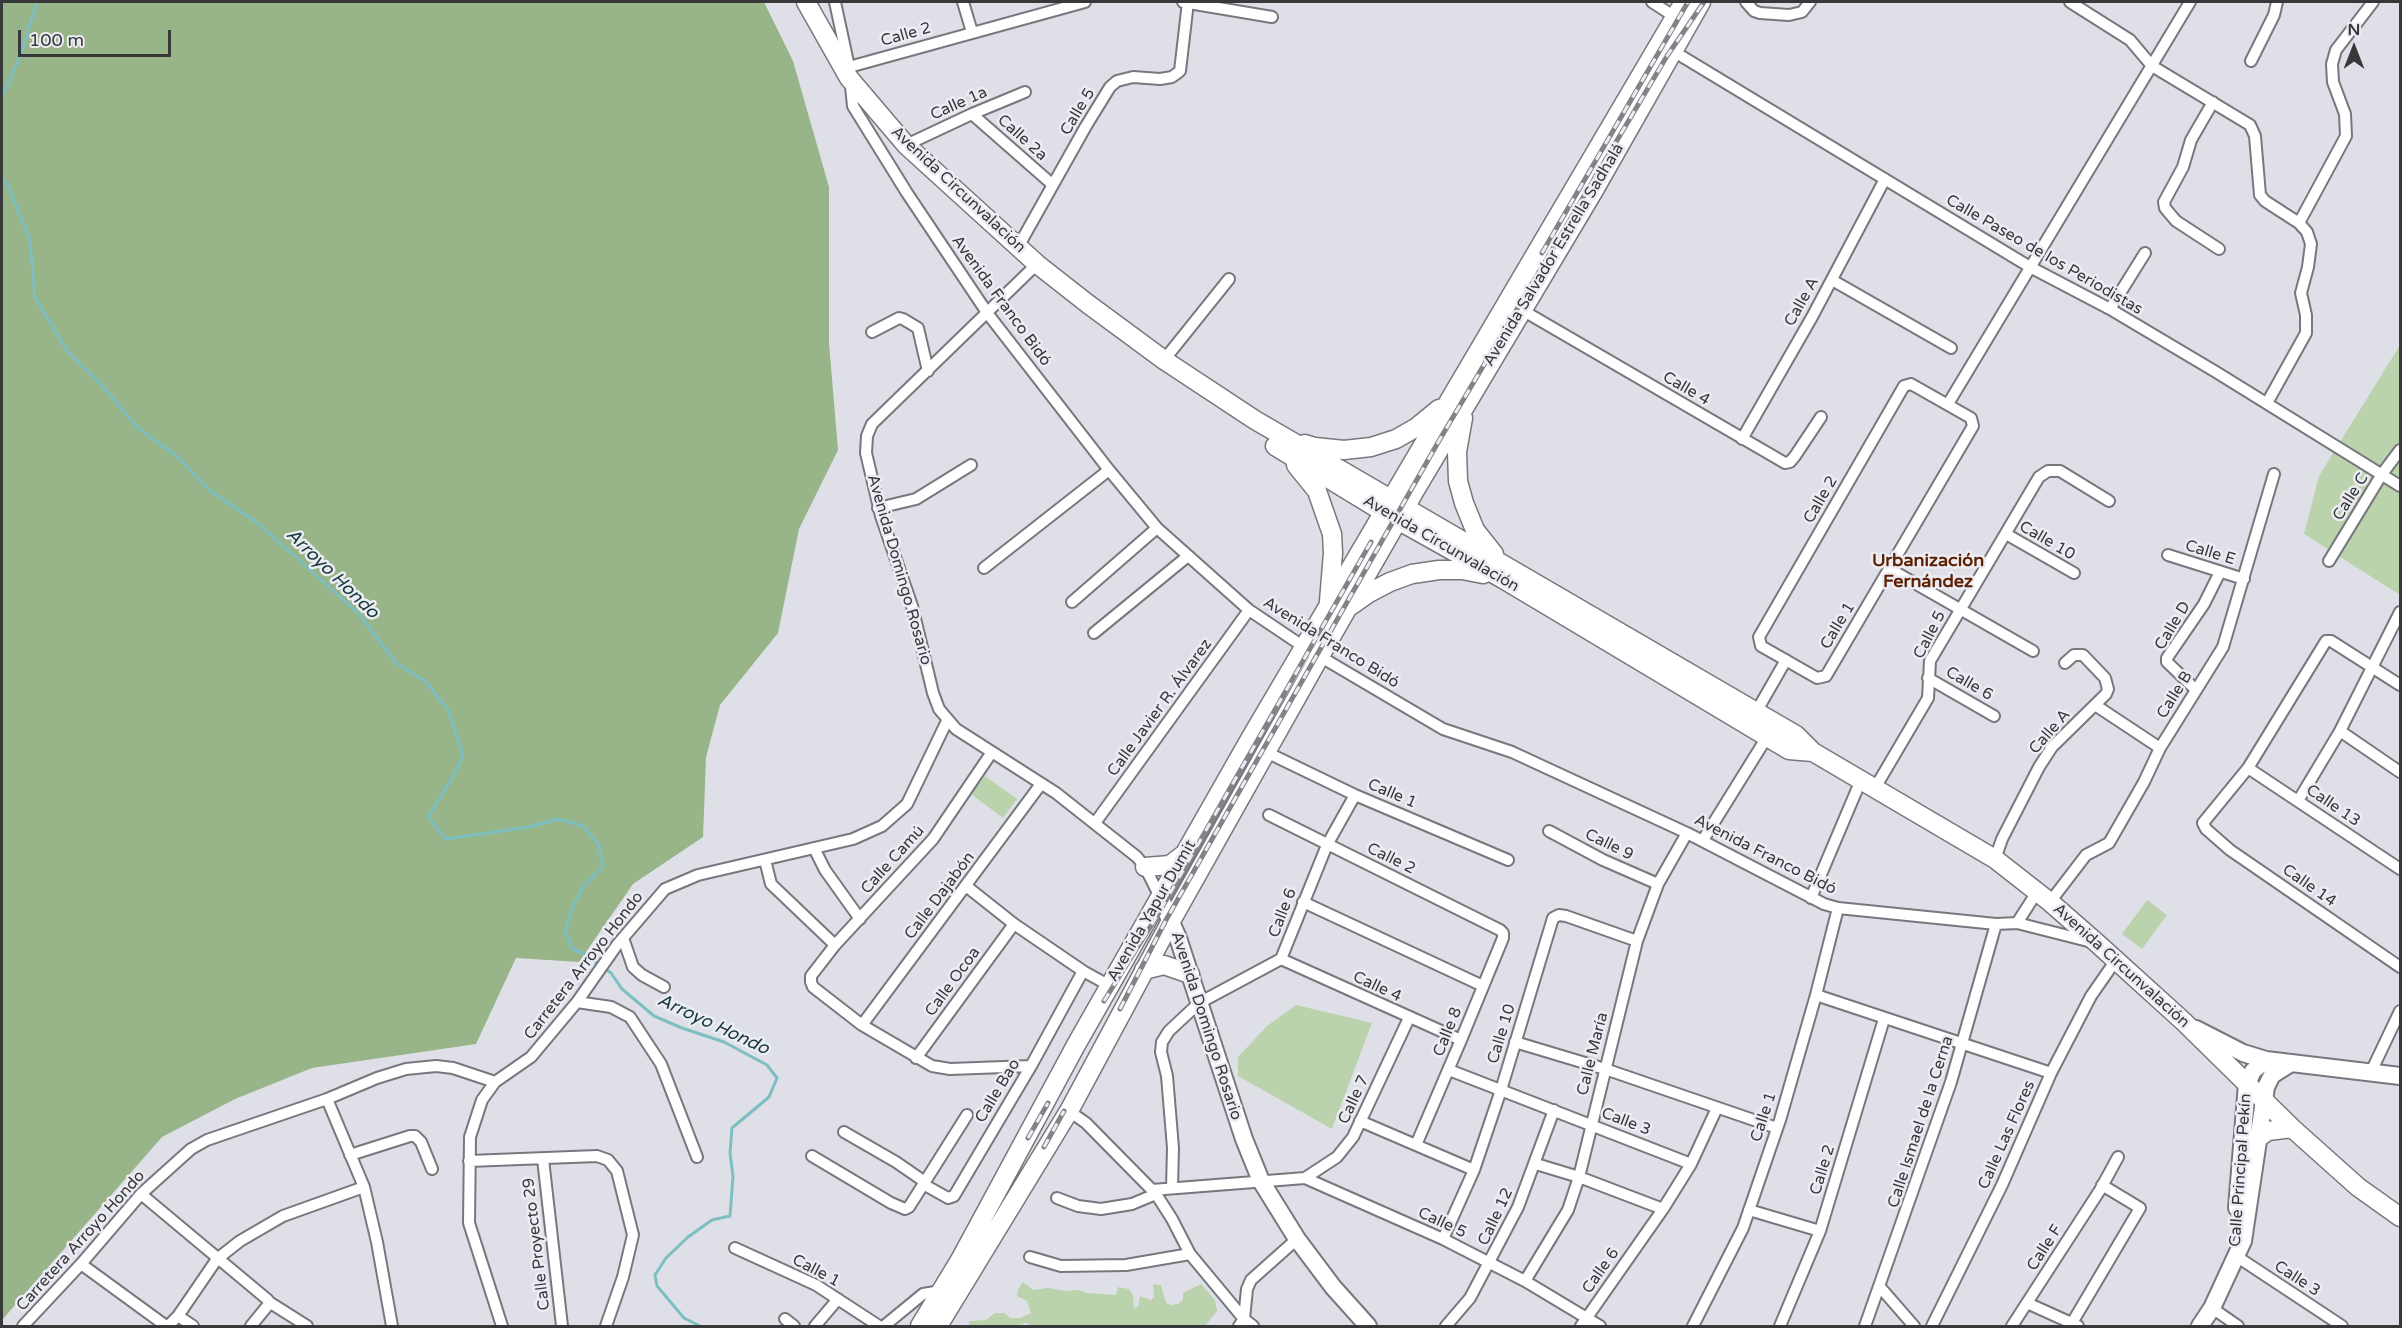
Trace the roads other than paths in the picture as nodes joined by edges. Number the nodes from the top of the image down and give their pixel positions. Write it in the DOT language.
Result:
graph roads {
  1 [pos="806,2"];
  2 [pos="835,2"];
  3 [pos="963,2"];
  4 [pos="1085,2"];
  5 [pos="1186,2"];
  6 [pos="1652,2"];
  7 [pos="1701,2"];
  8 [pos="1746,2"];
  9 [pos="1810,2"];
  10 [pos="2070,2"];
  11 [pos="2190,2"];
  12 [pos="2277,2"];
  13 [pos="2373,2"];
  14 [pos="1679,9"];
  15 [pos="1272,17"];
  16 [pos="972,32"];
  17 [pos="1672,51"];
  18 [pos="2251,61"];
  19 [pos="2152,66"];
  20 [pos="849,73"];
  21 [pos="1025,92"];
  22 [pos="2213,102"];
  23 [pos="972,114"];
  24 [pos="906,145"];
  25 [pos="1885,179"];
  26 [pos="1053,185"];
  27 [pos="2300,223"];
  28 [pos="1018,247"];
  29 [pos="2219,249"];
  30 [pos="2145,253"];
  31 [pos="1037,264"];
  32 [pos="2030,267"];
  33 [pos="1229,279"];
  34 [pos="1832,279"];
  35 [pos="1088,304"];
  36 [pos="2110,309"];
  37 [pos="1522,310"];
  38 [pos="988,314"];
  39 [pos="872,332"];
  40 [pos="1951,348"];
  41 [pos="1164,360"];
  42 [pos="928,371"];
  43 [pos="1460,398"];
  44 [pos="2267,403"];
  45 [pos="1948,404"];
  46 [pos="1821,417"];
  47 [pos="1742,439"];
  48 [pos="1280,442"];
  49 [pos="2400,450"];
  50 [pos="971,465"];
  51 [pos="1109,470"];
  52 [pos="2274,474"];
  53 [pos="2382,474"];
  54 [pos="2400,486"];
  55 [pos="2109,501"];
  56 [pos="878,508"];
  57 [pos="1395,510"];
  58 [pos="1158,528"];
  59 [pos="2006,534"];
  60 [pos="1188,555"];
  61 [pos="2168,555"];
  62 [pos="2329,561"];
  63 [pos="984,568"];
  64 [pos="1890,569"];
  65 [pos="2220,572"];
  66 [pos="2074,573"];
  67 [pos="1506,574"];
  68 [pos="2244,579"];
  69 [pos="1072,602"];
  70 [pos="1329,605"];
  71 [pos="1348,608"];
  72 [pos="1250,610"];
  73 [pos="1959,610"];
  74 [pos="2400,612"];
  75 [pos="1094,633"];
  76 [pos="1312,651"];
  77 [pos="2033,651"];
  78 [pos="1786,660"];
  79 [pos="2065,663"];
  80 [pos="2373,667"];
  81 [pos="1928,678"];
  82 [pos="2400,685"];
  83 [pos="2195,689"];
  84 [pos="2095,705"];
  85 [pos="1994,716"];
  86 [pos="1752,719"];
  87 [pos="947,721"];
  88 [pos="2340,731"];
  89 [pos="1767,737"];
  90 [pos="2160,748"];
  91 [pos="992,752"];
  92 [pos="1266,752"];
  93 [pos="1814,752"];
  94 [pos="2248,768"];
  95 [pos="2400,772"];
  96 [pos="1041,784"];
  97 [pos="1868,784"];
  98 [pos="1355,795"];
  99 [pos="2298,801"];
  100 [pos="1269,815"];
  101 [pos="1095,823"];
  102 [pos="1549,831"];
  103 [pos="1687,833"];
  104 [pos="1703,840"];
  105 [pos="1327,845"];
  106 [pos="814,848"];
  107 [pos="1184,854"];
  108 [pos="1995,859"];
  109 [pos="765,860"];
  110 [pos="1508,860"];
  111 [pos="1145,867"];
  112 [pos="2400,869"];
  113 [pos="1658,884"];
  114 [pos="966,886"];
  115 [pos="1160,897"];
  116 [pos="2044,897"];
  117 [pos="1811,898"];
  118 [pos="1303,902"];
  119 [pos="1838,908"];
  120 [pos="861,919"];
  121 [pos="1171,921"];
  122 [pos="2017,923"];
  123 [pos="1014,924"];
  124 [pos="1996,924"];
  125 [pos="1500,930"];
  126 [pos="1636,941"];
  127 [pos="620,942"];
  128 [pos="2098,944"];
  129 [pos="835,945"];
  130 [pos="1281,959"];
  131 [pos="2116,960"];
  132 [pos="2400,967"];
  133 [pos="1144,970"];
  134 [pos="1083,971"];
  135 [pos="1190,974"];
  136 [pos="1110,986"];
  137 [pos="1483,986"];
  138 [pos="664,987"];
  139 [pos="1816,995"];
  140 [pos="577,1002"];
  141 [pos="1199,1004"];
  142 [pos="2400,1011"];
  143 [pos="1409,1018"];
  144 [pos="1884,1019"];
  145 [pos="2182,1021"];
  146 [pos="862,1025"];
  147 [pos="1461,1040"];
  148 [pos="1515,1041"];
  149 [pos="1963,1042"];
  150 [pos="916,1058"];
  151 [pos="2266,1060"];
  152 [pos="2291,1062"];
  153 [pos="1031,1066"];
  154 [pos="1605,1069"];
  155 [pos="1449,1070"];
  156 [pos="2051,1073"];
  157 [pos="2370,1074"];
  158 [pos="2400,1076"];
  159 [pos="495,1082"];
  160 [pos="2247,1084"];
  161 [pos="1501,1090"];
  162 [pos="327,1099"];
  163 [pos="2264,1101"];
  164 [pos="1717,1108"];
  165 [pos="1554,1110"];
  166 [pos="1069,1111"];
  167 [pos="967,1115"];
  168 [pos="1360,1121"];
  169 [pos="1591,1125"];
  170 [pos="1777,1128"];
  171 [pos="2292,1128"];
  172 [pos="844,1132"];
  173 [pos="2258,1138"];
  174 [pos="1416,1145"];
  175 [pos="350,1155"];
  176 [pos="812,1156"];
  177 [pos="697,1157"];
  178 [pos="2118,1157"];
  179 [pos="543,1159"];
  180 [pos="469,1161"];
  181 [pos="1536,1164"];
  182 [pos="1691,1164"];
  183 [pos="432,1169"];
  184 [pos="1474,1170"];
  185 [pos="1579,1177"];
  186 [pos="1305,1178"];
  187 [pos="1261,1181"];
  188 [pos="924,1183"];
  189 [pos="2102,1185"];
  190 [pos="364,1186"];
  191 [pos="1172,1188"];
  192 [pos="1154,1192"];
  193 [pos="141,1194"];
  194 [pos="1058,1198"];
  195 [pos="1663,1209"];
  196 [pos="1749,1210"];
  197 [pos="2400,1217"];
  198 [pos="1820,1231"];
  199 [pos="1297,1239"];
  200 [pos="1443,1239"];
  201 [pos="735,1248"];
  202 [pos="1190,1254"];
  203 [pos="2236,1256"];
  204 [pos="1030,1257"];
  205 [pos="217,1259"];
  206 [pos="1490,1263"];
  207 [pos="81,1264"];
  208 [pos="1525,1281"];
  209 [pos="1880,1287"];
  210 [pos="941,1291"];
  211 [pos="838,1299"];
  212 [pos="269,1302"];
  213 [pos="2027,1303"];
  214 [pos="2212,1308"];
  215 [pos="178,1316"];
  216 [pos="785,1319"];
  217 [pos="1584,1322"];
  218 [pos="1245,1324"];
  219 [pos="2075,1325"];
  220 [pos="23,1326"];
  221 [pos="167,1326"];
  222 [pos="193,1326"];
  223 [pos="251,1326"];
  224 [pos="307,1326"];
  225 [pos="391,1326"];
  226 [pos="502,1326"];
  227 [pos="562,1326"];
  228 [pos="606,1326"];
  229 [pos="794,1326"];
  230 [pos="815,1326"];
  231 [pos="879,1326"];
  232 [pos="884,1326"];
  233 [pos="920,1326"];
  234 [pos="938,1326"];
  235 [pos="1368,1326"];
  236 [pos="1446,1326"];
  237 [pos="1600,1326"];
  238 [pos="1693,1326"];
  239 [pos="1780,1326"];
  240 [pos="1865,1326"];
  241 [pos="1914,1326"];
  242 [pos="1932,1326"];
  243 [pos="2012,1326"];
  244 [pos="2199,1326"];
  245 [pos="2238,1326"];
  246 [pos="2342,1326"];
  1 -- 20 [label="main road, Avenida Circunvalación"];
  2 -- 20 [label="street, Avenida Franco Bidó"];
  3 -- 16 [label="street"];
  4 -- 16 [label="street, Calle 2"];
  5 -- 15 [label="street"];
  5 -- 26 [label="street, Calle 5"];
  6 -- 14 [label="street"];
  7 -- 17 [label="main road, Avenida Salvador Estrella Sadhalá"];
  8 -- 9 [label="street"];
  10 -- 19 [label="street"];
  11 -- 19 [label="street"];
  12 -- 18 [label="street"];
  13 -- 27 [label="street"];
  14 -- 43 [label="main road, Avenida Salvador Estrella Sadhalá"];
  16 -- 20 [label="street, Calle 2"];
  17 -- 25 [label="street, Calle Paseo de los Periodistas"];
  17 -- 37 [label="main road, Avenida Salvador Estrella Sadhalá"];
  19 -- 22 [label="street"];
  19 -- 32 [label="street"];
  20 -- 24 [label="main road, Avenida Circunvalación"];
  20 -- 38 [label="street, Avenida Franco Bidó"];
  21 -- 23 [label="street, Calle 1a"];
  22 -- 27 [label="street"];
  22 -- 29 [label="street"];
  23 -- 24 [label="street, Calle 1a"];
  23 -- 26 [label="street, Calle 2a"];
  24 -- 28 [label="main road, Avenida Circunvalación"];
  25 -- 32 [label="street, Calle Paseo de los Periodistas"];
  25 -- 34 [label="street, Calle A"];
  26 -- 28 [label="street, Calle 5"];
  27 -- 44 [label="street"];
  28 -- 31 [label="main road, Avenida Circunvalación"];
  30 -- 36 [label="street"];
  31 -- 35 [label="main road, Avenida Circunvalación"];
  31 -- 38 [label="street, Avenida Domingo Rosario"];
  32 -- 36 [label="street, Calle Paseo de los Periodistas"];
  32 -- 45 [label="street"];
  33 -- 41 [label="street"];
  34 -- 40 [label="street"];
  34 -- 47 [label="street, Calle A"];
  35 -- 41 [label="main road, Avenida Circunvalación"];
  35 -- 48 [label="main road, Avenida Circunvalación"];
  36 -- 44 [label="street, Calle Paseo de los Periodistas"];
  37 -- 43 [label="main road, Avenida Salvador Estrella Sadhalá"];
  37 -- 47 [label="street, Calle 4"];
  38 -- 42 [label="street, Avenida Domingo Rosario"];
  38 -- 51 [label="street, Avenida Franco Bidó"];
  39 -- 42 [label="street"];
  41 -- 48 [label="main road, Avenida Circunvalación"];
  42 -- 56 [label="street, Avenida Domingo Rosario"];
  43 -- 48 [label="main road"];
  43 -- 57 [label="main road, Avenida Salvador Estrella Sadhalá"];
  43 -- 67 [label="main road"];
  44 -- 53 [label="street, Calle Paseo de los Periodistas"];
  45 -- 64 [label="street, Calle 1"];
  45 -- 78 [label="street, Calle 2"];
  46 -- 47 [label="street, Calle 4"];
  48 -- 57 [label="main road, Avenida Circunvalación"];
  48 -- 70 [label="main road"];
  49 -- 53 [label="street, Calle C"];
  50 -- 56 [label="street"];
  51 -- 58 [label="street, Avenida Franco Bidó"];
  51 -- 63 [label="street"];
  52 -- 68 [label="street, Calle B"];
  53 -- 54 [label="street, Calle Paseo de los Periodistas"];
  53 -- 62 [label="street, Calle C"];
  55 -- 59 [label="street, Calle 5"];
  56 -- 87 [label="street, Avenida Domingo Rosario"];
  57 -- 67 [label="main road, Avenida Circunvalación"];
  57 -- 70 [label="main road, Avenida Yapur Dumit"];
  57 -- 71 [label="main road, Avenida Yapur Dumit"];
  58 -- 60 [label="street, Avenida Franco Bidó"];
  58 -- 69 [label="street"];
  59 -- 66 [label="street, Calle 10"];
  59 -- 73 [label="street, Calle 5"];
  60 -- 72 [label="street, Avenida Franco Bidó"];
  60 -- 75 [label="street"];
  61 -- 65 [label="street, Calle E"];
  64 -- 73 [label="street"];
  64 -- 78 [label="street, Calle 1"];
  65 -- 68 [label="street, Calle E"];
  65 -- 83 [label="street, Calle D"];
  67 -- 71 [label="main road"];
  67 -- 86 [label="main road, Avenida Circunvalación"];
  68 -- 83 [label="street, Calle B"];
  70 -- 76 [label="main road, Avenida Yapur Dumit"];
  71 -- 76 [label="main road, Avenida Yapur Dumit"];
  72 -- 76 [label="street, Avenida Franco Bidó"];
  72 -- 101 [label="street, Calle Javier R. Álvarez"];
  73 -- 77 [label="street"];
  73 -- 81 [label="street, Calle 5"];
  74 -- 80 [label="street"];
  76 -- 92 [label="main road, Avenida Yapur Dumit"];
  76 -- 103 [label="street, Avenida Franco Bidó"];
  76 -- 107 [label="main road, Avenida Yapur Dumit"];
  78 -- 86 [label="street"];
  79 -- 84 [label="street, Calle A"];
  80 -- 82 [label="street"];
  80 -- 88 [label="street"];
  80 -- 94 [label="street"];
  81 -- 85 [label="street, Calle 6"];
  81 -- 97 [label="street, Calle 5"];
  83 -- 90 [label="street, Calle B"];
  84 -- 90 [label="street"];
  84 -- 108 [label="street, Calle A"];
  86 -- 89 [label="main road, Avenida Circunvalación"];
  86 -- 93 [label="main road, Avenida Circunvalación"];
  87 -- 91 [label="street, Avenida Domingo Rosario"];
  87 -- 106 [label="street, Carretera Arroyo Hondo"];
  88 -- 95 [label="street"];
  88 -- 99 [label="street"];
  89 -- 93 [label="main road, Avenida Circunvalación"];
  89 -- 104 [label="street"];
  90 -- 116 [label="street, Calle B"];
  91 -- 96 [label="street, Avenida Domingo Rosario"];
  91 -- 120 [label="street, Calle Camú"];
  92 -- 98 [label="street, Calle 1"];
  92 -- 121 [label="main road, Avenida Yapur Dumit"];
  93 -- 97 [label="main road, Avenida Circunvalación"];
  94 -- 99 [label="street, Calle 13"];
  94 -- 132 [label="street, Calle 14"];
  96 -- 101 [label="street, Avenida Domingo Rosario"];
  96 -- 114 [label="street, Calle Dajabón"];
  97 -- 108 [label="main road, Avenida Circunvalación"];
  97 -- 117 [label="street, Calle 5"];
  98 -- 105 [label="street, Calle 6"];
  98 -- 110 [label="street, Calle 1"];
  99 -- 112 [label="street, Calle 13"];
  100 -- 105 [label="street, Calle 2"];
  101 -- 111 [label="street, Avenida Domingo Rosario"];
  102 -- 113 [label="street, Calle 9"];
  103 -- 104 [label="street, Avenida Franco Bidó"];
  103 -- 113 [label="street, Calle María"];
  104 -- 117 [label="street, Avenida Franco Bidó"];
  105 -- 118 [label="street, Calle 6"];
  105 -- 125 [label="street, Calle 2"];
  106 -- 109 [label="street, Carretera Arroyo Hondo"];
  106 -- 120 [label="street"];
  107 -- 111 [label="main road"];
  107 -- 115 [label="main road, Avenida Yapur Dumit"];
  108 -- 116 [label="main road, Avenida Circunvalación"];
  109 -- 127 [label="street, Carretera Arroyo Hondo"];
  109 -- 129 [label="street"];
  111 -- 115 [label="street, Avenida Domingo Rosario"];
  113 -- 126 [label="street, Calle María"];
  114 -- 123 [label="street"];
  114 -- 146 [label="street, Calle Dajabón"];
  115 -- 121 [label="main road, Avenida Domingo Rosario"];
  115 -- 136 [label="main road, Avenida Yapur Dumit"];
  116 -- 122 [label="street, Calle B"];
  116 -- 128 [label="main road, Avenida Circunvalación"];
  117 -- 119 [label="street, Avenida Franco Bidó"];
  118 -- 130 [label="street, Calle 6"];
  118 -- 137 [label="street"];
  119 -- 124 [label="street, Avenida Franco Bidó"];
  119 -- 139 [label="street, Calle 1"];
  120 -- 129 [label="street, Calle Camú"];
  121 -- 133 [label="main road, Avenida Yapur Dumit"];
  121 -- 135 [label="main road, Avenida Domingo Rosario"];
  122 -- 124 [label="street, Avenida Franco Bidó"];
  122 -- 128 [label="street, Avenida Franco Bidó"];
  123 -- 134 [label="street"];
  123 -- 150 [label="street, Calle Ocoa"];
  124 -- 149 [label="street, Calle Ismael de la Cerna"];
  125 -- 137 [label="street, Calle 8"];
  126 -- 148 [label="street, Calle 10"];
  126 -- 154 [label="street, Calle María"];
  127 -- 138 [label="street"];
  127 -- 140 [label="street, Carretera Arroyo Hondo"];
  128 -- 131 [label="main road, Avenida Circunvalación"];
  129 -- 146 [label="street, Calle Camú"];
  130 -- 141 [label="street, Calle 6"];
  130 -- 143 [label="street, Calle 4"];
  131 -- 145 [label="main road, Avenida Circunvalación"];
  131 -- 156 [label="street, Calle Las Flores"];
  133 -- 135 [label="main road"];
  133 -- 166 [label="main road, Avenida Yapur Dumit"];
  134 -- 136 [label="street"];
  134 -- 153 [label="street, Calle Bao"];
  135 -- 141 [label="main road, Avenida Domingo Rosario"];
  136 -- 210 [label="main road, Avenida Yapur Dumit"];
  137 -- 147 [label="street, Calle 8"];
  139 -- 144 [label="street"];
  139 -- 170 [label="street, Calle 1"];
  140 -- 159 [label="street, Carretera Arroyo Hondo"];
  140 -- 177 [label="street"];
  141 -- 187 [label="main road, Avenida Domingo Rosario"];
  141 -- 191 [label="street, Calle 6"];
  142 -- 157 [label="street"];
  143 -- 147 [label="street, Calle 4"];
  143 -- 168 [label="street, Calle 7"];
  144 -- 149 [label="street"];
  144 -- 198 [label="street, Calle 2"];
  145 -- 151 [label="main road"];
  145 -- 160 [label="main road, Avenida Circunvalación"];
  146 -- 150 [label="street"];
  147 -- 155 [label="street, Calle 8"];
  148 -- 154 [label="street"];
  148 -- 161 [label="street, Calle 10"];
  149 -- 156 [label="street"];
  149 -- 209 [label="street, Calle Ismael de la Cerna"];
  150 -- 153 [label="street"];
  151 -- 152 [label="main road"];
  151 -- 160 [label="main road"];
  152 -- 157 [label="main road"];
  152 -- 163 [label="main road, Calle Principal Pekín"];
  153 -- 188 [label="street, Calle Bao"];
  154 -- 164 [label="street"];
  154 -- 169 [label="street, Calle María"];
  155 -- 161 [label="street, Calle 3"];
  155 -- 174 [label="street, Calle 8"];
  156 -- 242 [label="street, Calle Las Flores"];
  157 -- 158 [label="main road"];
  159 -- 162 [label="street, Carretera Arroyo Hondo"];
  159 -- 180 [label="street"];
  160 -- 163 [label="main road, Avenida Circunvalación"];
  160 -- 203 [label="main road, Calle Principal Pekín"];
  161 -- 165 [label="street, Calle 3"];
  161 -- 184 [label="street, Calle 10"];
  162 -- 175 [label="street"];
  162 -- 193 [label="street, Carretera Arroyo Hondo"];
  163 -- 171 [label="main road, Avenida Circunvalación"];
  163 -- 173 [label="main road, Calle Principal Pekín"];
  164 -- 170 [label="street"];
  164 -- 182 [label="street, Calle 6"];
  165 -- 169 [label="street, Calle 3"];
  165 -- 181 [label="street, Calle 12"];
  166 -- 192 [label="street"];
  166 -- 234 [label="main road, Avenida Yapur Dumit"];
  167 -- 188 [label="street"];
  168 -- 174 [label="street"];
  168 -- 186 [label="street, Calle 7"];
  169 -- 182 [label="street, Calle 3"];
  169 -- 185 [label="street, Calle María"];
  170 -- 196 [label="street, Calle 1"];
  171 -- 173 [label="main road"];
  171 -- 197 [label="main road, Avenida Circunvalación"];
  172 -- 188 [label="street"];
  173 -- 203 [label="main road, Calle Principal Pekín"];
  174 -- 184 [label="street"];
  175 -- 183 [label="street"];
  175 -- 190 [label="street"];
  176 -- 188 [label="street"];
  178 -- 189 [label="street, Calle F"];
  179 -- 180 [label="street"];
  179 -- 227 [label="street, Calle Proyecto 29"];
  179 -- 228 [label="street"];
  180 -- 226 [label="street"];
  181 -- 185 [label="street"];
  181 -- 206 [label="street, Calle 12"];
  182 -- 195 [label="street, Calle 6"];
  184 -- 200 [label="street, Calle 10"];
  185 -- 195 [label="street"];
  185 -- 208 [label="street, Calle María"];
  186 -- 187 [label="street, Calle 5"];
  186 -- 200 [label="street, Calle 5"];
  187 -- 191 [label="street, Calle 5"];
  187 -- 199 [label="main road, Avenida Domingo Rosario"];
  189 -- 213 [label="street, Calle F"];
  189 -- 219 [label="street"];
  190 -- 205 [label="street"];
  190 -- 225 [label="street"];
  191 -- 192 [label="street, Calle 5"];
  192 -- 194 [label="street, Calle 5"];
  192 -- 202 [label="street"];
  193 -- 205 [label="street"];
  193 -- 207 [label="street, Carretera Arroyo Hondo"];
  195 -- 217 [label="street, Calle 6"];
  196 -- 198 [label="street"];
  196 -- 238 [label="street, Calle 1"];
  198 -- 239 [label="street, Calle 2"];
  199 -- 218 [label="street"];
  199 -- 235 [label="main road, Avenida Domingo Rosario"];
  200 -- 206 [label="street, Calle 5"];
  201 -- 211 [label="street, Calle 1"];
  202 -- 204 [label="street"];
  202 -- 218 [label="street"];
  203 -- 214 [label="main road, Calle Principal Pekín"];
  203 -- 246 [label="street, Calle 3"];
  205 -- 212 [label="street"];
  205 -- 215 [label="street"];
  206 -- 208 [label="street, Calle 5"];
  206 -- 236 [label="street, Calle 12"];
  207 -- 220 [label="street, Carretera Arroyo Hondo"];
  207 -- 221 [label="street"];
  208 -- 217 [label="street, Calle 5"];
  209 -- 240 [label="street, Calle Ismael de la Cerna"];
  209 -- 241 [label="street"];
  210 -- 232 [label="street"];
  210 -- 233 [label="main road, Avenida Yapur Dumit"];
  211 -- 230 [label="street"];
  211 -- 231 [label="street, Calle 1"];
  212 -- 223 [label="street"];
  212 -- 224 [label="street"];
  213 -- 219 [label="street"];
  213 -- 243 [label="street, Calle F"];
  214 -- 244 [label="main road, Calle Principal Pekín"];
  214 -- 245 [label="street"];
  215 -- 221 [label="street"];
  215 -- 222 [label="street"];
  216 -- 229 [label="street"];
  217 -- 237 [label="street, Calle 5"];
}
